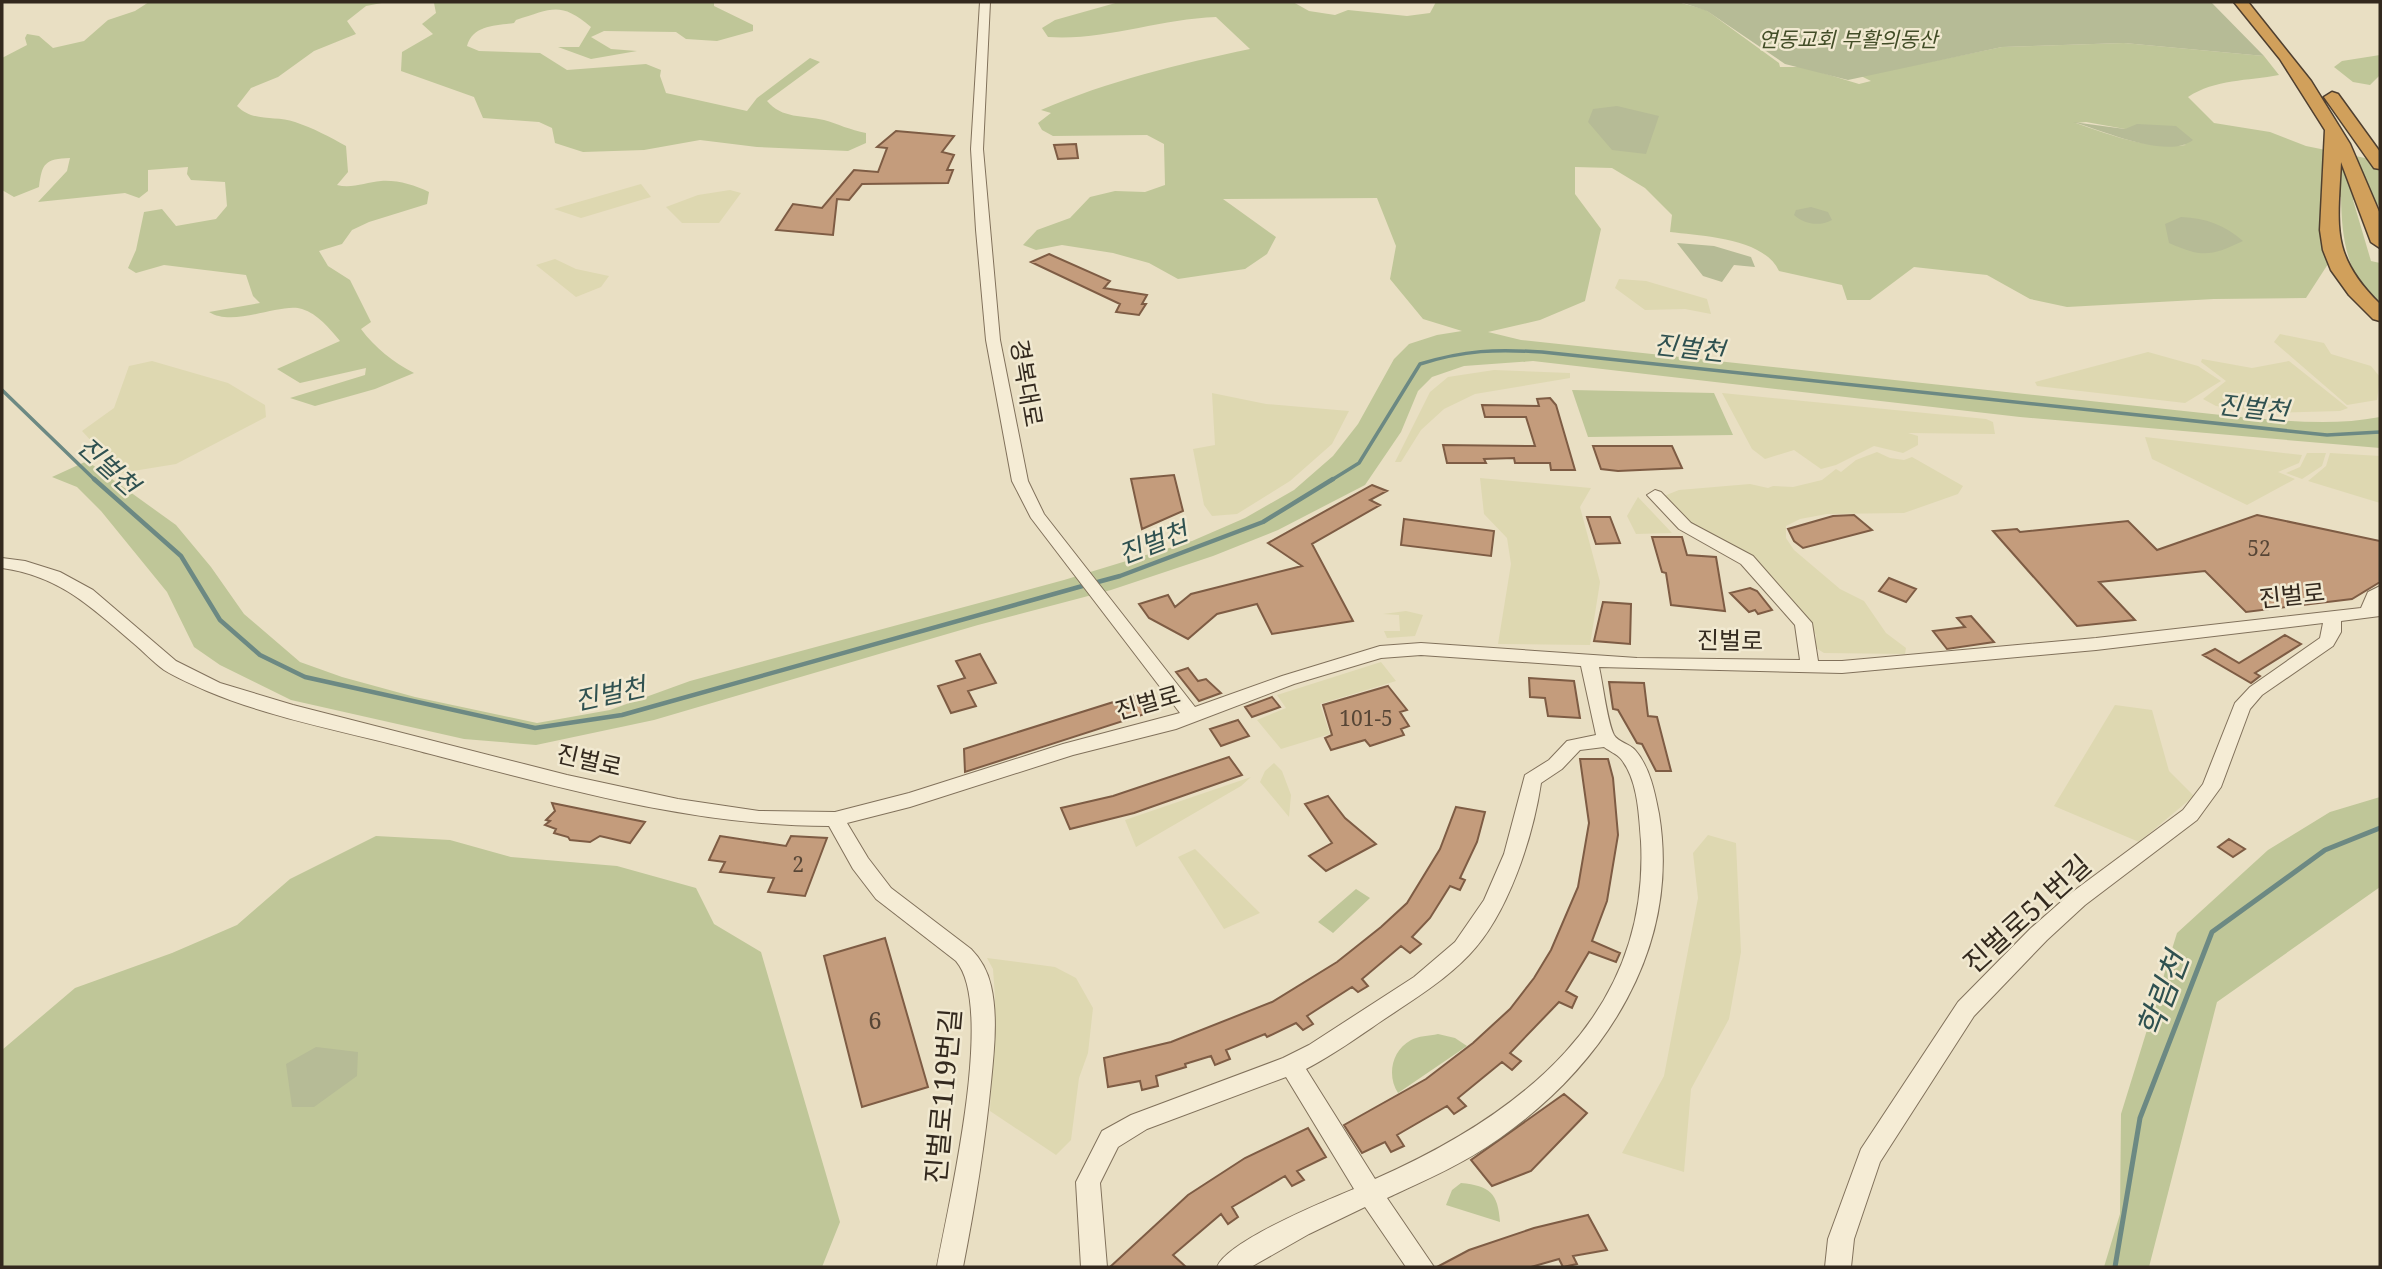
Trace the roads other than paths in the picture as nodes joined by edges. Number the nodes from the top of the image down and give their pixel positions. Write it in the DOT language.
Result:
graph roads {
  1 [pos="985,2"];
  2 [pos="2241,2"];
  3 [pos="2249,2"];
  4 [pos="2331,123"];
  5 [pos="2351,124"];
  6 [pos="2380,164"];
  7 [pos="2380,195"];
  8 [pos="2380,242"];
  9 [pos="2380,314"];
  10 [pos="1655,495"];
  11 [pos="2,563"];
  12 [pos="2380,591"];
  13 [pos="2369,613"];
  14 [pos="2332,616"];
  15 [pos="1589,661"];
  16 [pos="1810,667"];
  17 [pos="1192,716"];
  18 [pos="1606,738"];
  19 [pos="835,819"];
  20 [pos="1291,1065"];
  21 [pos="1369,1192"];
  22 [pos="950,1267"];
  23 [pos="1094,1267"];
  24 [pos="1230,1267"];
  25 [pos="1422,1267"];
  26 [pos="1838,1267"];
  1 -- 17 [label="street, 경복대로"];
  2 -- 4 [label="highway"];
  3 -- 5 [label="highway"];
  4 -- 8 [label="highway"];
  4 -- 9 [label="highway"];
  5 -- 6 [label="highway"];
  5 -- 7 [label="highway"];
  10 -- 16 [label="street"];
  11 -- 19 [label="street, 진벌로"];
  12 -- 13 [label="street"];
  13 -- 14 [label="street, 진벌로"];
  14 -- 16 [label="street, 진벌로"];
  14 -- 26 [label="street, 진벌로51번길"];
  15 -- 16 [label="street, 진벌로"];
  15 -- 17 [label="street, 진벌로"];
  15 -- 18 [label="street"];
  17 -- 19 [label="street, 진벌로"];
  18 -- 20 [label="street"];
  18 -- 21 [label="street"];
  19 -- 22 [label="street, 진벌로119번길"];
  20 -- 21 [label="street"];
  20 -- 23 [label="street"];
  21 -- 24 [label="street"];
  21 -- 25 [label="street"];
}
